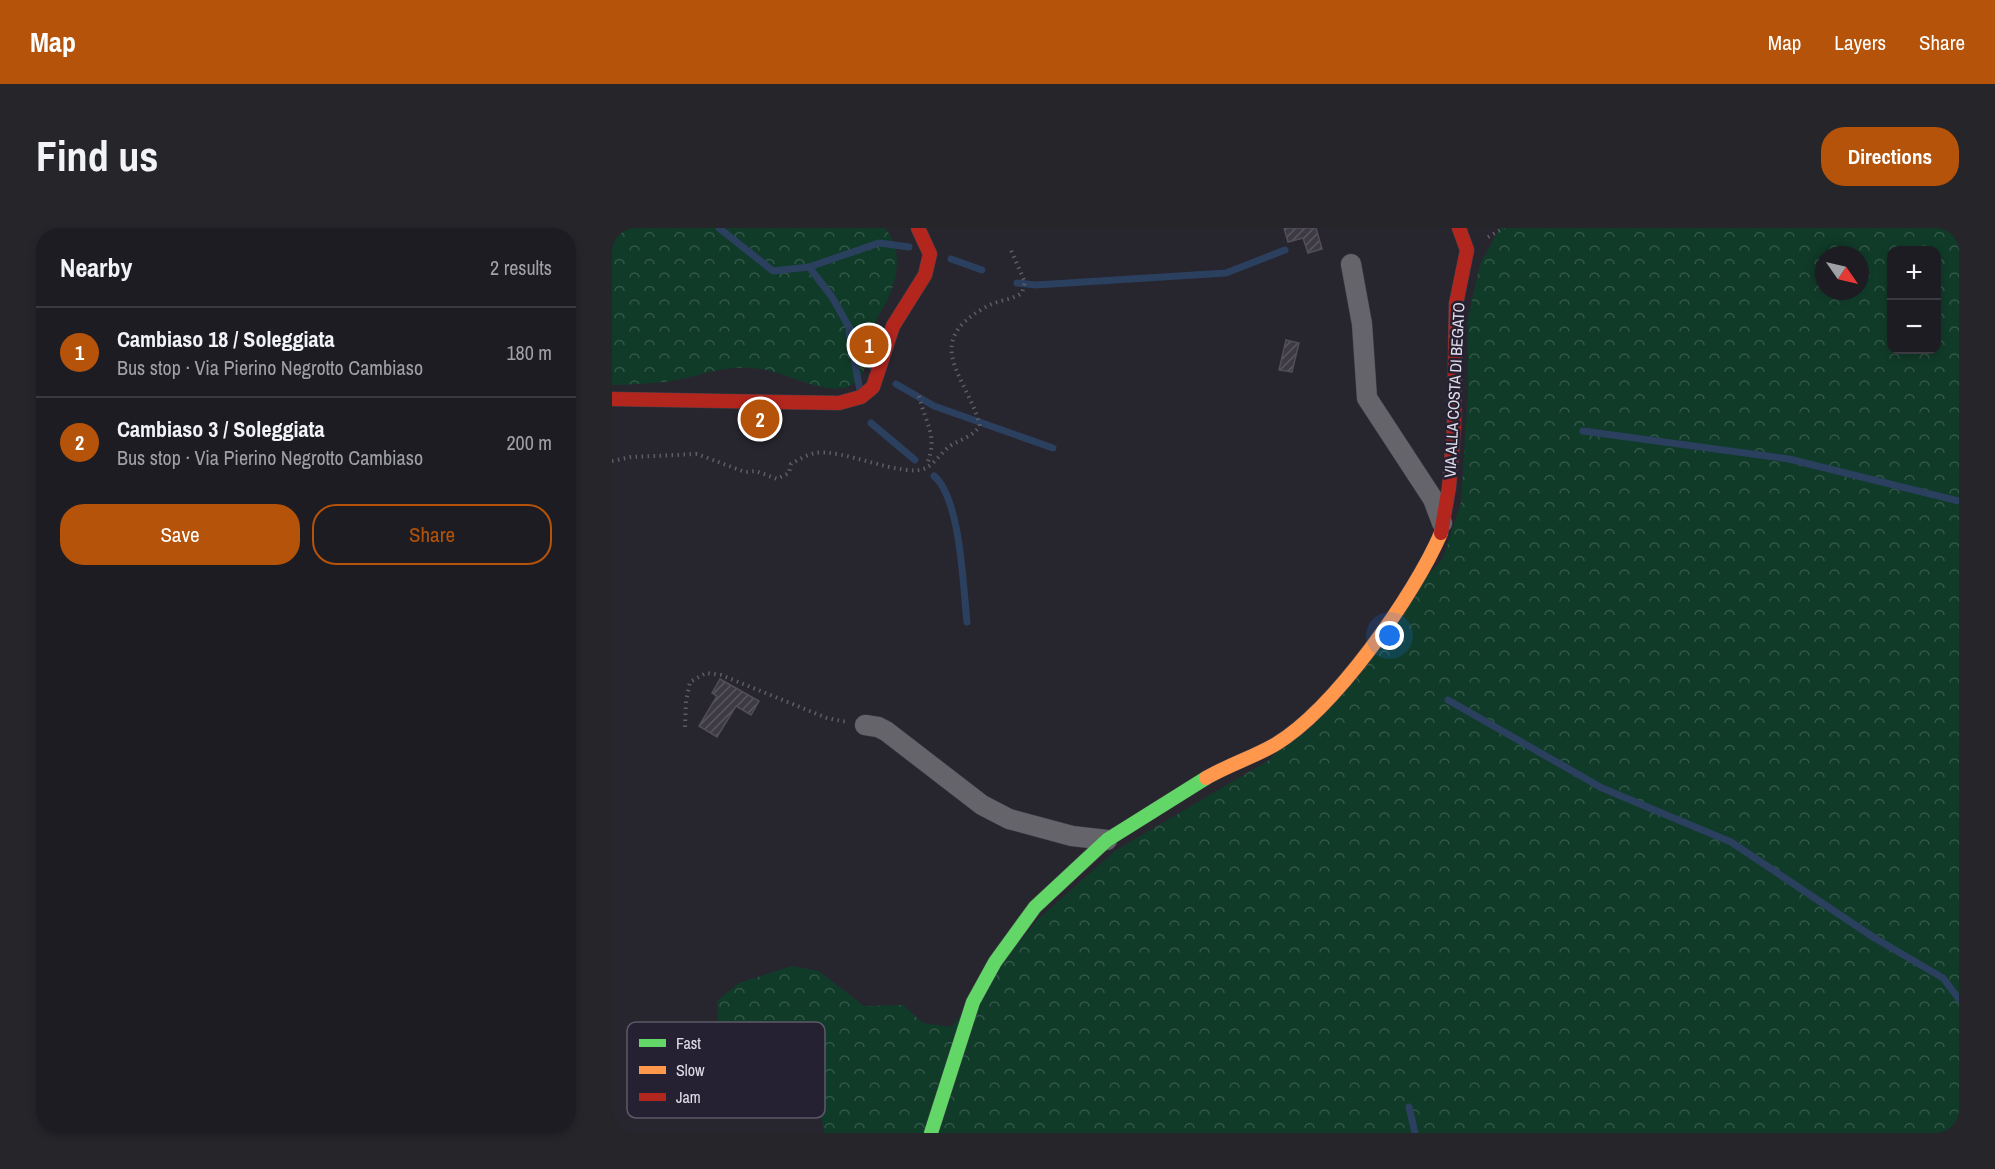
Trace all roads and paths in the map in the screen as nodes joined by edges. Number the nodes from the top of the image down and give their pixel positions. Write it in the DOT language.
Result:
graph roads {
  1 [pos="918,228"];
  2 [pos="1459,228"];
  3 [pos="1351,264"];
  4 [pos="919,396"];
  5 [pos="612,399"];
  6 [pos="926,468"];
  7 [pos="1443,529"];
  8 [pos="865,725"];
  9 [pos="685,727"];
  10 [pos="1107,840"];
  11 [pos="931,1133"];
  1 -- 5 [label="street"];
  2 -- 7 [label="street, VIA ALLA COSTA DI BEGATO"];
  3 -- 7 [label="street"];
  4 -- 6 [label="path"];
  7 -- 10 [label="street, VIA ALLA COSTA DI BEGATO"];
  8 -- 9 [label="path"];
  8 -- 10 [label="street"];
  10 -- 11 [label="street, VIA ALLA COSTA DI BEGATO"];
}
